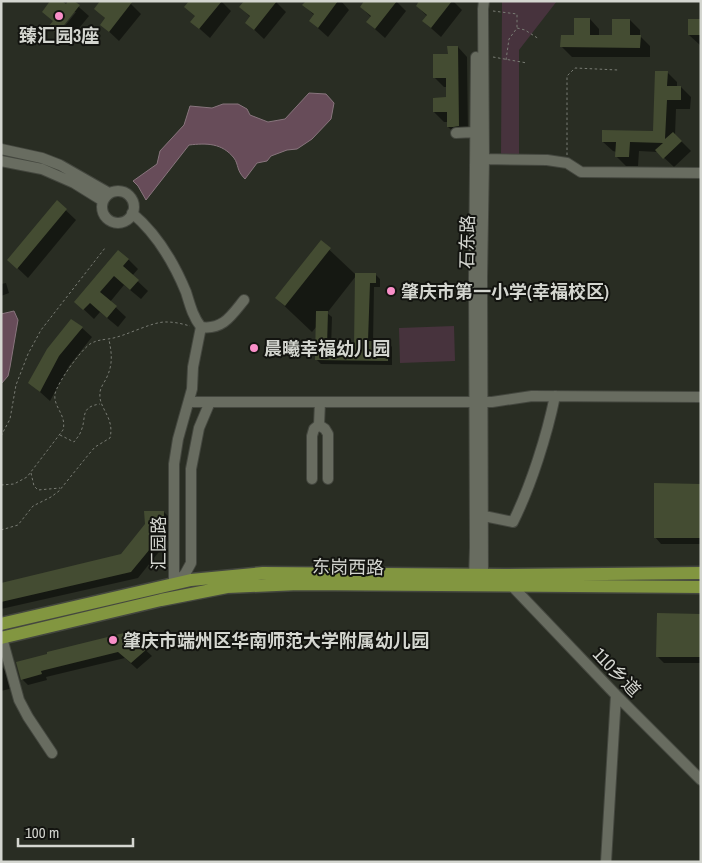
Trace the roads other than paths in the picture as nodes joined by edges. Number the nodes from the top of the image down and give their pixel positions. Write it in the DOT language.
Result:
graph roads {
  1 [pos="481,4"];
  2 [pos="475,132"];
  3 [pos="456,133"];
  4 [pos="1,149"];
  5 [pos="484,159"];
  6 [pos="1,161"];
  7 [pos="701,173"];
  8 [pos="106,197"];
  9 [pos="132,213"];
  10 [pos="244,300"];
  11 [pos="201,328"];
  12 [pos="555,396"];
  13 [pos="701,397"];
  14 [pos="189,402"];
  15 [pos="210,402"];
  16 [pos="320,402"];
  17 [pos="479,402"];
  18 [pos="319,425"];
  19 [pos="312,479"];
  20 [pos="328,479"];
  21 [pos="484,516"];
  22 [pos="701,574"];
  23 [pos="478,580"];
  24 [pos="174,584"];
  25 [pos="512,586"];
  26 [pos="701,587"];
  27 [pos="1,624"];
  28 [pos="2,638"];
  29 [pos="616,695"];
  30 [pos="52,752"];
  31 [pos="701,780"];
  32 [pos="606,862"];
  1 -- 2 [label="street, 石东路"];
  1 -- 5 [label="street, 石东路"];
  2 -- 3 [label="street"];
  2 -- 17 [label="street, 石东路"];
  4 -- 8 [label="street"];
  5 -- 7 [label="street"];
  5 -- 17 [label="street, 石东路"];
  6 -- 8 [label="street"];
  8 -- 9 [label="street"];
  8 -- 9 [label="street"];
  9 -- 11 [label="street"];
  10 -- 11 [label="street"];
  11 -- 14 [label="street, 汇园路"];
  12 -- 13 [label="street"];
  12 -- 17 [label="street"];
  12 -- 21 [label="street"];
  14 -- 15 [label="street"];
  14 -- 24 [label="street, 汇园路"];
  15 -- 16 [label="street"];
  15 -- 24 [label="street, 汇园路"];
  16 -- 17 [label="street"];
  16 -- 18 [label="street"];
  17 -- 21 [label="street, 石东路"];
  17 -- 23 [label="street, 石东路"];
  18 -- 19 [label="street"];
  18 -- 20 [label="street"];
  21 -- 23 [label="street, 石东路"];
  22 -- 23 [label="main road, 东岗西路"];
  23 -- 24 [label="main road, 东岗西路"];
  23 -- 25 [label="main road, 东岗西路"];
  23 -- 28 [label="main road, 东岗西路"];
  24 -- 27 [label="main road, 东岗西路"];
  25 -- 26 [label="main road, 东岗西路"];
  25 -- 29 [label="street, 110乡道"];
  28 -- 30 [label="street"];
  29 -- 31 [label="street, 110乡道"];
  29 -- 32 [label="street"];
}
